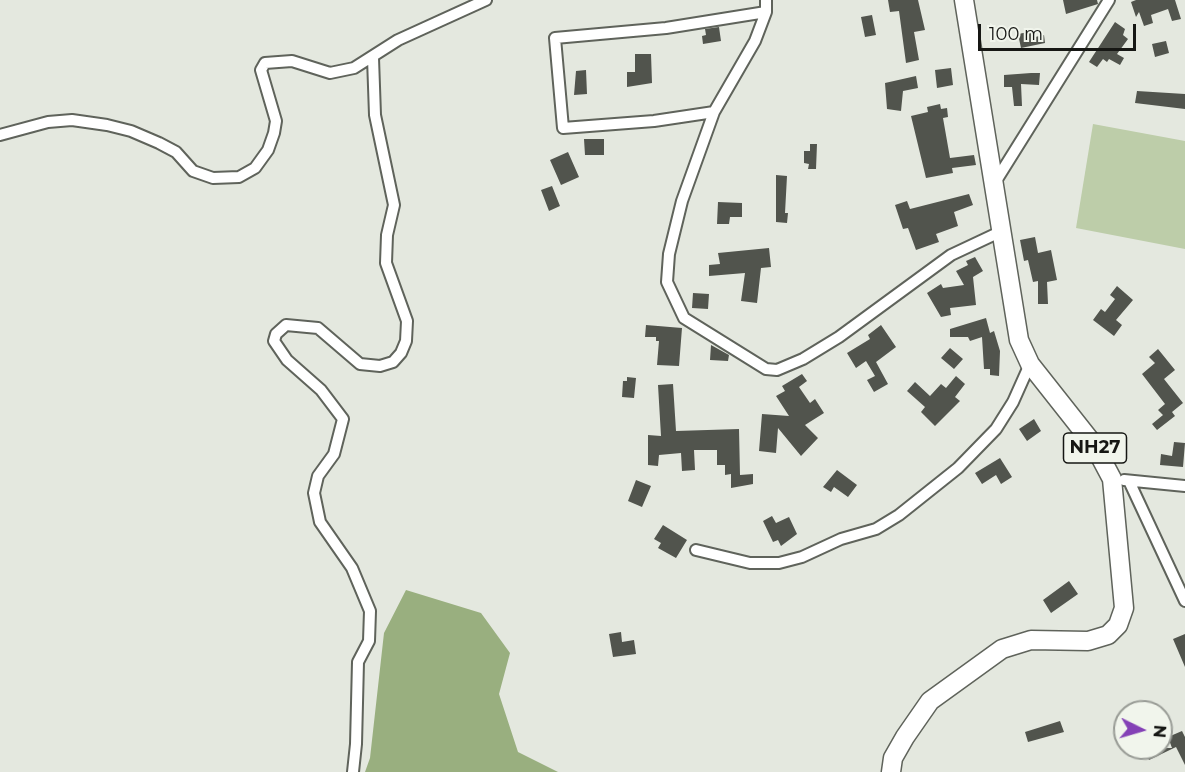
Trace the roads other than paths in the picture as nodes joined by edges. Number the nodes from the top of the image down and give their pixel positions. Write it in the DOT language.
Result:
graph roads {
  1 [pos="486,0"];
  2 [pos="766,0"];
  3 [pos="964,0"];
  4 [pos="1109,0"];
  5 [pos="766,12"];
  6 [pos="373,58"];
  7 [pos="714,112"];
  8 [pos="0,135"];
  9 [pos="994,184"];
  10 [pos="1002,231"];
  11 [pos="1030,364"];
  12 [pos="1121,480"];
  13 [pos="1185,486"];
  14 [pos="696,550"];
  15 [pos="1185,601"];
  16 [pos="353,772"];
  17 [pos="891,772"];
  1 -- 6 [label="street"];
  2 -- 5 [label="street"];
  3 -- 9 [label="highway, NH27"];
  4 -- 9 [label="street"];
  5 -- 7 [label="street"];
  5 -- 7 [label="street"];
  6 -- 8 [label="street"];
  6 -- 16 [label="street"];
  7 -- 10 [label="street"];
  9 -- 10 [label="highway, NH27"];
  10 -- 11 [label="highway, NH27"];
  11 -- 12 [label="highway, NH27"];
  11 -- 14 [label="street"];
  12 -- 13 [label="street"];
  12 -- 15 [label="street"];
  12 -- 17 [label="highway, NH27"];
}
